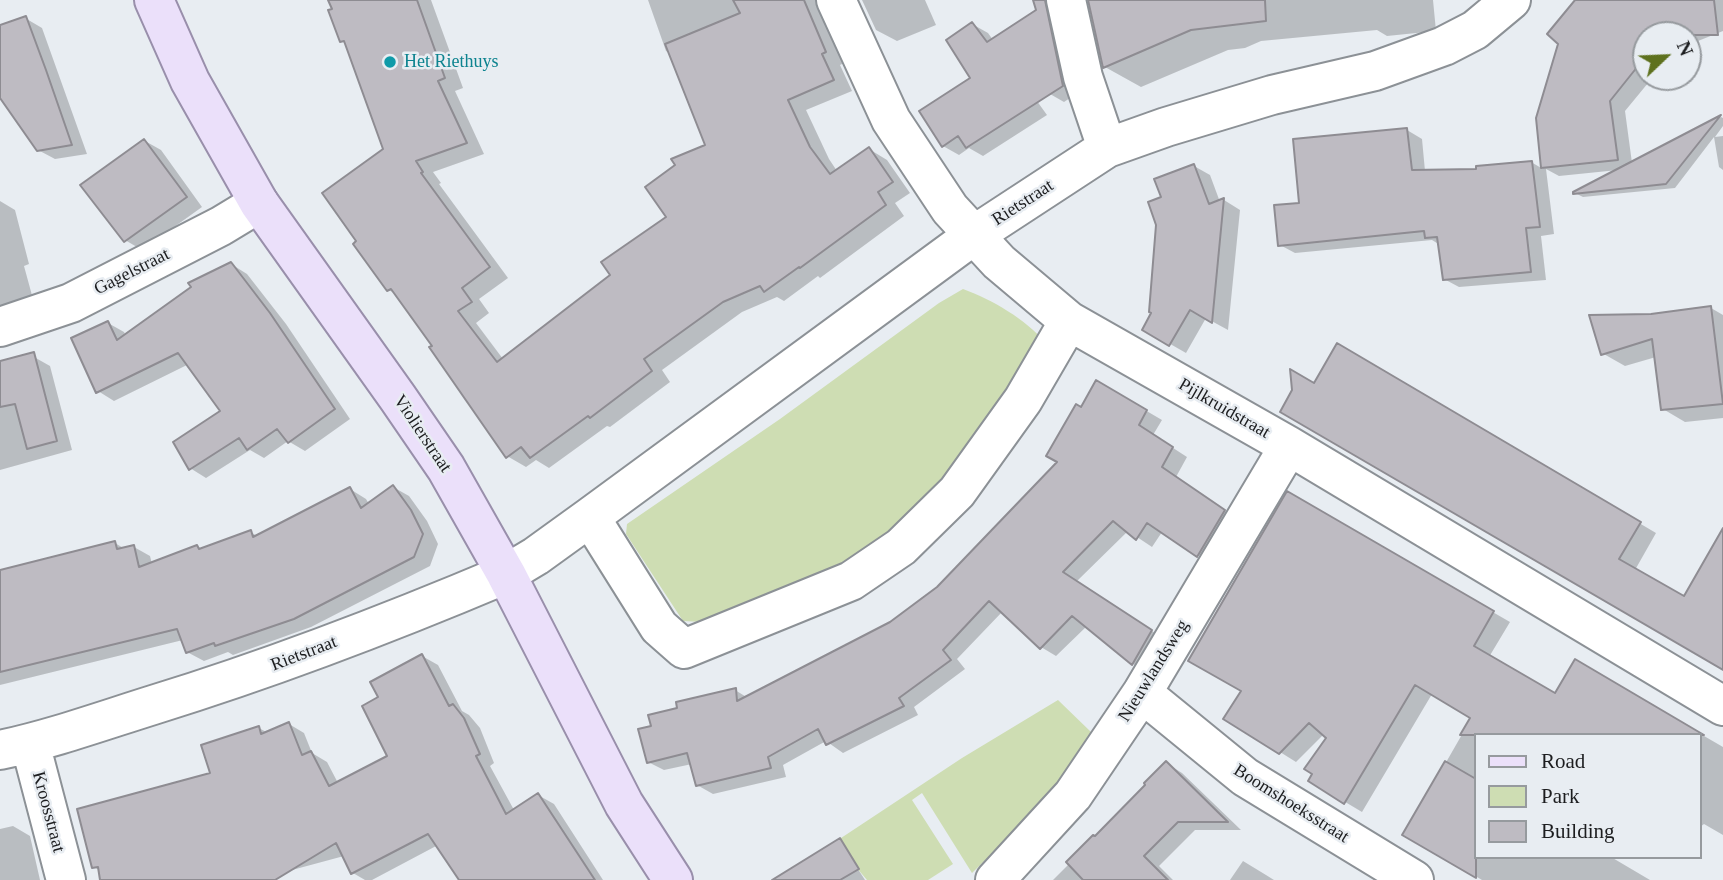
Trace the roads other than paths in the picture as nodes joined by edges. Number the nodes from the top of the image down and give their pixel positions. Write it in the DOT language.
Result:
graph roads {
  1 [pos="153,0"];
  2 [pos="836,0"];
  3 [pos="1066,0"];
  4 [pos="1511,0"];
  5 [pos="1107,148"];
  6 [pos="259,203"];
  7 [pos="974,235"];
  8 [pos="1069,321"];
  9 [pos="0,327"];
  10 [pos="1289,446"];
  11 [pos="590,517"];
  12 [pos="506,574"];
  13 [pos="1142,693"];
  14 [pos="1723,706"];
  15 [pos="15,747"];
  16 [pos="66,880"];
  17 [pos="673,880"];
  18 [pos="995,880"];
  19 [pos="1414,880"];
  1 -- 6 [label="main road, Violierstraat"];
  2 -- 7 [label="street, Pijlkruidstraat"];
  3 -- 5 [label="street"];
  4 -- 5 [label="street, Rietstraat"];
  5 -- 7 [label="street, Rietstraat"];
  6 -- 9 [label="street, Gagelstraat"];
  6 -- 12 [label="main road, Violierstraat"];
  7 -- 8 [label="street, Pijlkruidstraat"];
  7 -- 11 [label="street, Rietstraat"];
  8 -- 10 [label="street, Pijlkruidstraat"];
  8 -- 11 [label="street"];
  10 -- 13 [label="street, Nieuwlandsweg"];
  10 -- 14 [label="street, Pijlkruidstraat"];
  11 -- 12 [label="street, Rietstraat"];
  12 -- 15 [label="street, Rietstraat"];
  12 -- 17 [label="main road, Violierstraat"];
  13 -- 18 [label="street, Nieuwlandsweg"];
  13 -- 19 [label="street, Boomshoeksstraat"];
  15 -- 16 [label="street, Kroosstraat"];
}
